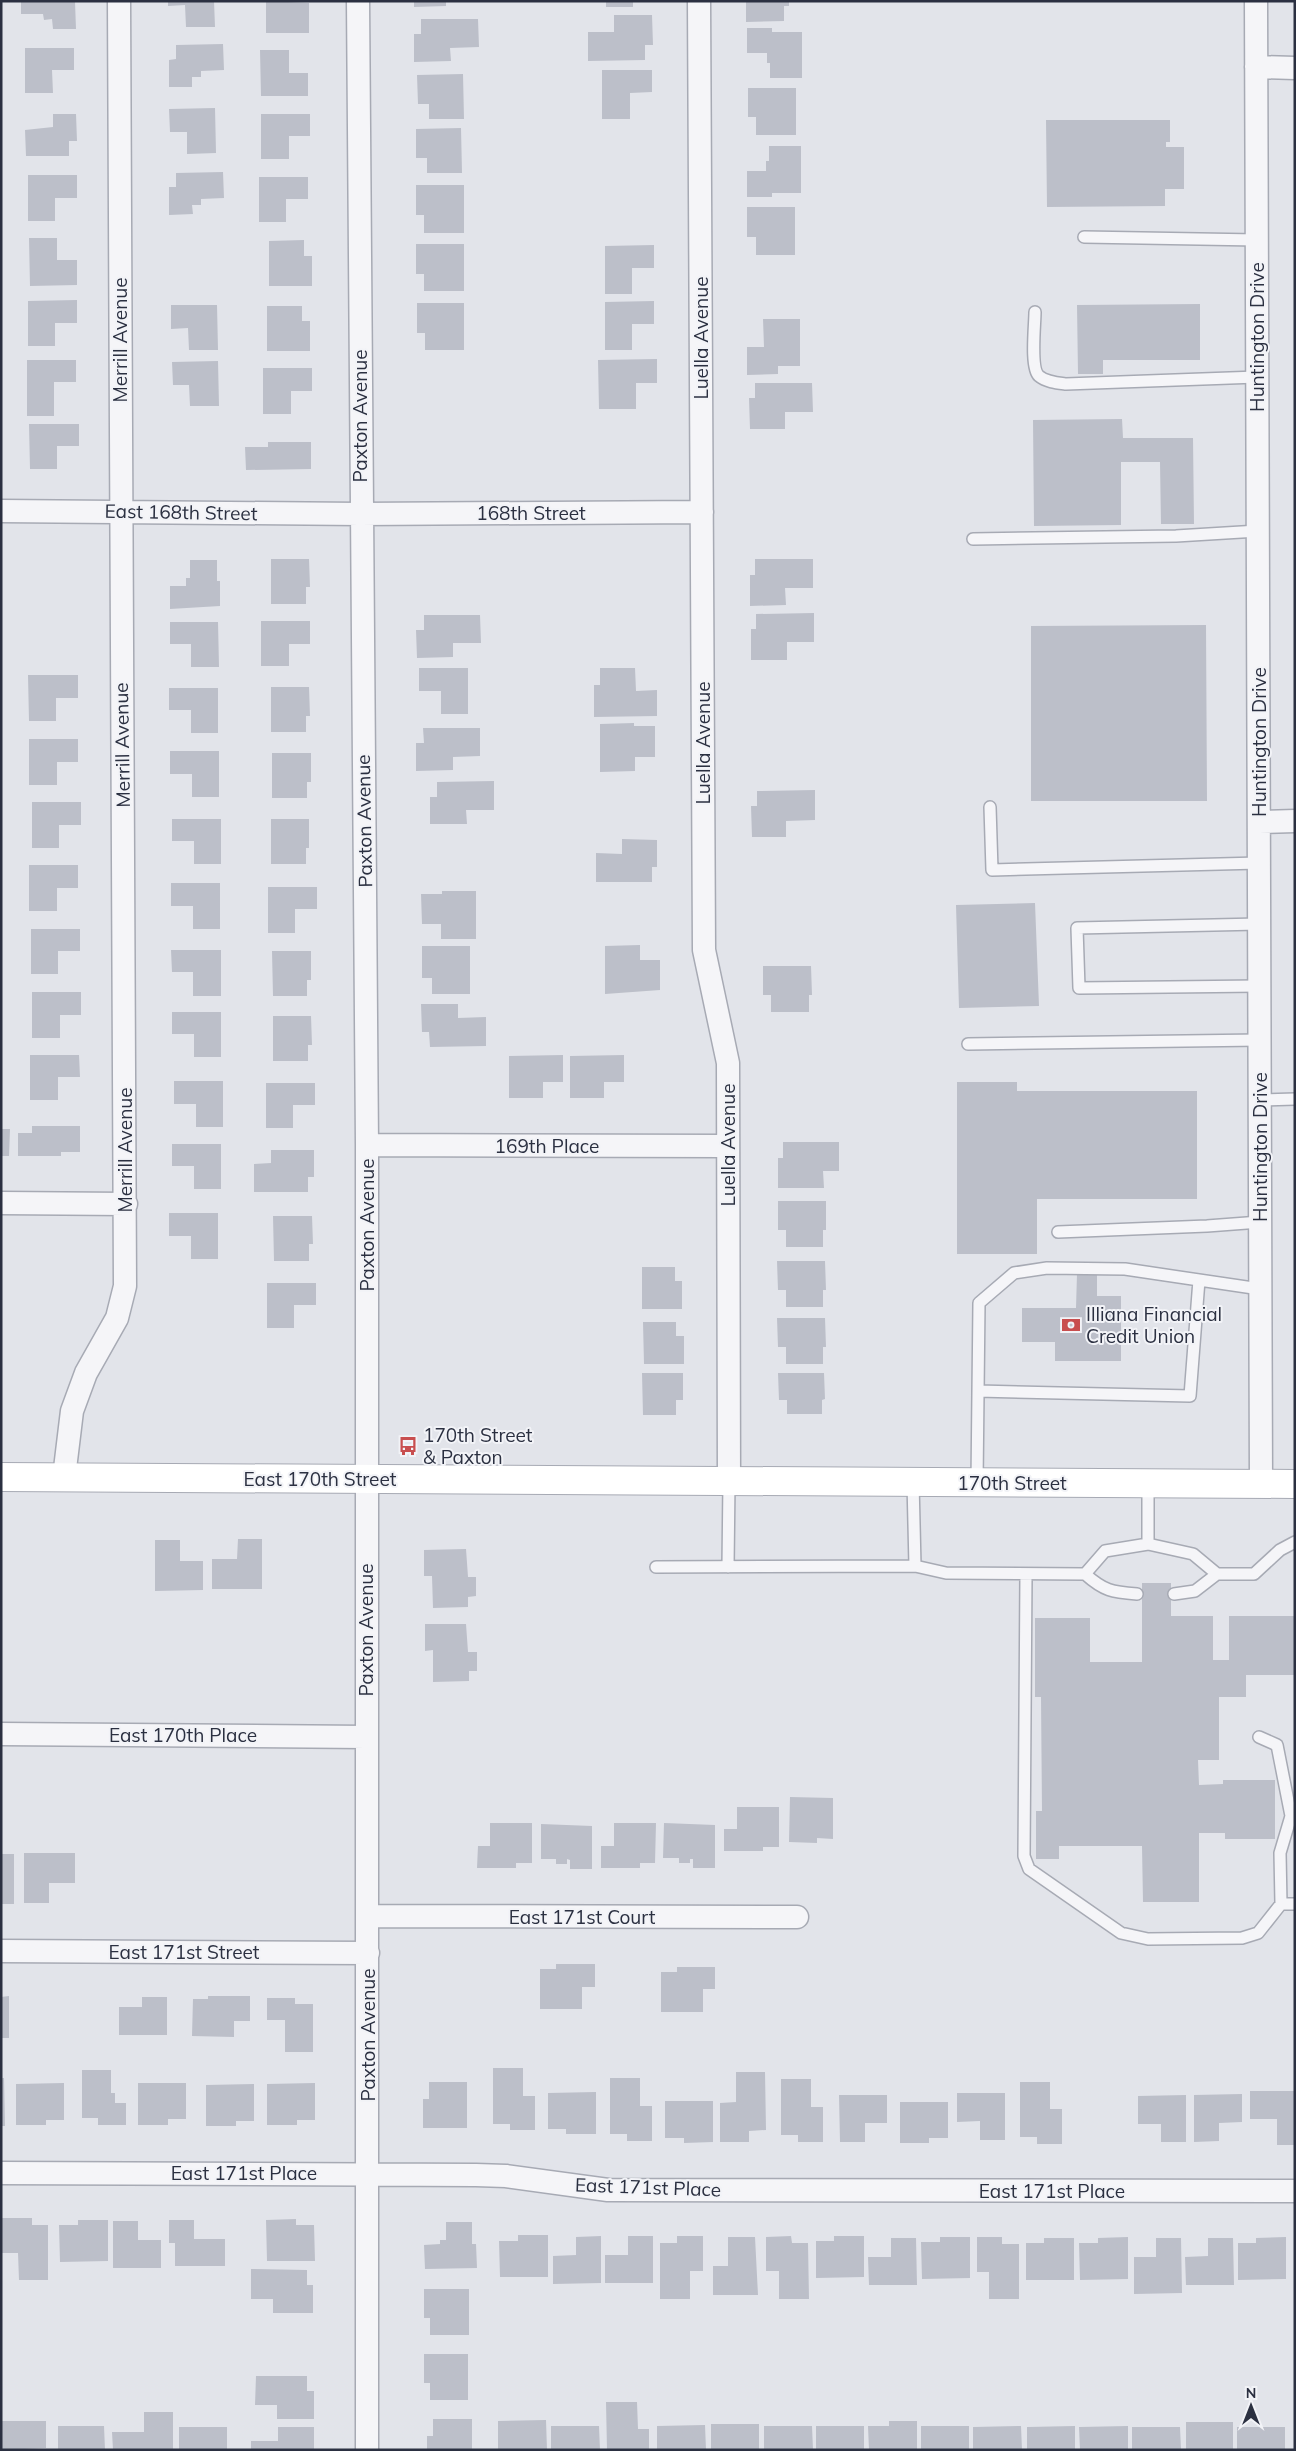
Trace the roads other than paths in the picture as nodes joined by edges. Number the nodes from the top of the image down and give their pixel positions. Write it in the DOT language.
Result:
graph roads {
  1 [pos="119,1"];
  2 [pos="358,1"];
  3 [pos="698,1"];
  4 [pos="1256,1"];
  5 [pos="1256,67"];
  6 [pos="1295,68"];
  7 [pos="1084,237"];
  8 [pos="1257,240"];
  9 [pos="1035,312"];
  10 [pos="1257,377"];
  11 [pos="1,510"];
  12 [pos="120,511"];
  13 [pos="702,512"];
  14 [pos="360,514"];
  15 [pos="1258,532"];
  16 [pos="973,538"];
  17 [pos="990,806"];
  18 [pos="1295,821"];
  19 [pos="1259,822"];
  20 [pos="1259,863"];
  21 [pos="1259,924"];
  22 [pos="1259,986"];
  23 [pos="1260,1040"];
  24 [pos="968,1044"];
  25 [pos="1260,1100"];
  26 [pos="1295,1100"];
  27 [pos="367,1144"];
  28 [pos="727,1146"];
  29 [pos="1,1203"];
  30 [pos="126,1204"];
  31 [pos="1260,1222"];
  32 [pos="1058,1232"];
  33 [pos="1198,1280"];
  34 [pos="1260,1289"];
  35 [pos="978,1391"];
  36 [pos="1,1477"];
  37 [pos="64,1478"];
  38 [pos="367,1479"];
  39 [pos="729,1482"];
  40 [pos="913,1482"];
  41 [pos="977,1483"];
  42 [pos="1148,1483"];
  43 [pos="1261,1484"];
  44 [pos="1295,1484"];
  45 [pos="1295,1542"];
  46 [pos="1148,1544"];
  47 [pos="914,1566"];
  48 [pos="656,1567"];
  49 [pos="728,1567"];
  50 [pos="1026,1574"];
  51 [pos="1085,1574"];
  52 [pos="1217,1574"];
  53 [pos="1137,1594"];
  54 [pos="1174,1594"];
  55 [pos="1,1734"];
  56 [pos="366,1737"];
  57 [pos="1259,1738"];
  58 [pos="1293,1816"];
  59 [pos="1281,1904"];
  60 [pos="1295,1904"];
  61 [pos="368,1916"];
  62 [pos="797,1917"];
  63 [pos="1,1951"];
  64 [pos="368,1953"];
  65 [pos="1,2172"];
  66 [pos="368,2173"];
  67 [pos="1295,2191"];
  68 [pos="368,2450"];
  1 -- 12 [label="street, Merrill Avenue"];
  2 -- 14 [label="street, Paxton Avenue"];
  3 -- 13 [label="street, Luella Avenue"];
  4 -- 5 [label="street, Huntington Drive"];
  5 -- 6 [label="street"];
  5 -- 8 [label="street, Huntington Drive"];
  7 -- 8 [label="lane"];
  8 -- 10 [label="street, Huntington Drive"];
  9 -- 10 [label="lane"];
  10 -- 15 [label="street, Huntington Drive"];
  11 -- 12 [label="street, East 168th Street"];
  12 -- 14 [label="street, East 168th Street"];
  12 -- 30 [label="street, Merrill Avenue"];
  13 -- 14 [label="street, 168th Street"];
  13 -- 28 [label="street, Luella Avenue"];
  14 -- 27 [label="street, Paxton Avenue"];
  15 -- 16 [label="lane"];
  15 -- 19 [label="street, Huntington Drive"];
  17 -- 20 [label="lane"];
  18 -- 19 [label="street"];
  19 -- 20 [label="street, Huntington Drive"];
  20 -- 21 [label="street, Huntington Drive"];
  21 -- 22 [label="street, Huntington Drive"];
  21 -- 22 [label="lane"];
  22 -- 23 [label="street, Huntington Drive"];
  23 -- 24 [label="lane"];
  23 -- 25 [label="street, Huntington Drive"];
  25 -- 26 [label="lane"];
  25 -- 31 [label="street, Huntington Drive"];
  27 -- 28 [label="street, 169th Place"];
  27 -- 38 [label="street, Paxton Avenue"];
  28 -- 39 [label="street, Luella Avenue"];
  29 -- 30 [label="street"];
  30 -- 37 [label="street, Merrill Avenue"];
  31 -- 32 [label="lane"];
  31 -- 34 [label="street, Huntington Drive"];
  33 -- 34 [label="lane"];
  33 -- 35 [label="lane"];
  33 -- 35 [label="lane"];
  34 -- 43 [label="street, Huntington Drive"];
  35 -- 41 [label="lane"];
  36 -- 37 [label="street, East 170th Street"];
  37 -- 38 [label="street, East 170th Street"];
  38 -- 39 [label="street, East 170th Street"];
  38 -- 56 [label="street, Paxton Avenue"];
  39 -- 40 [label="street, 170th Street"];
  39 -- 49 [label="lane"];
  40 -- 41 [label="street, 170th Street"];
  40 -- 47 [label="lane"];
  41 -- 42 [label="street, 170th Street"];
  42 -- 43 [label="street, 170th Street"];
  42 -- 46 [label="lane"];
  43 -- 44 [label="street, 170th Street"];
  45 -- 52 [label="lane"];
  46 -- 51 [label="lane"];
  46 -- 52 [label="lane"];
  47 -- 49 [label="lane"];
  47 -- 50 [label="lane"];
  48 -- 49 [label="lane"];
  50 -- 51 [label="lane"];
  50 -- 59 [label="lane"];
  51 -- 53 [label="lane"];
  52 -- 54 [label="lane"];
  55 -- 56 [label="street, East 170th Place"];
  56 -- 61 [label="street, Paxton Avenue"];
  57 -- 58 [label="lane"];
  58 -- 59 [label="lane"];
  59 -- 60 [label="lane"];
  61 -- 62 [label="street, East 171st Court"];
  61 -- 64 [label="street, Paxton Avenue"];
  63 -- 64 [label="street, East 171st Street"];
  64 -- 66 [label="street, Paxton Avenue"];
  65 -- 66 [label="street, East 171st Place"];
  66 -- 67 [label="street, East 171st Place"];
  66 -- 68 [label="street, Paxton Avenue"];
}
